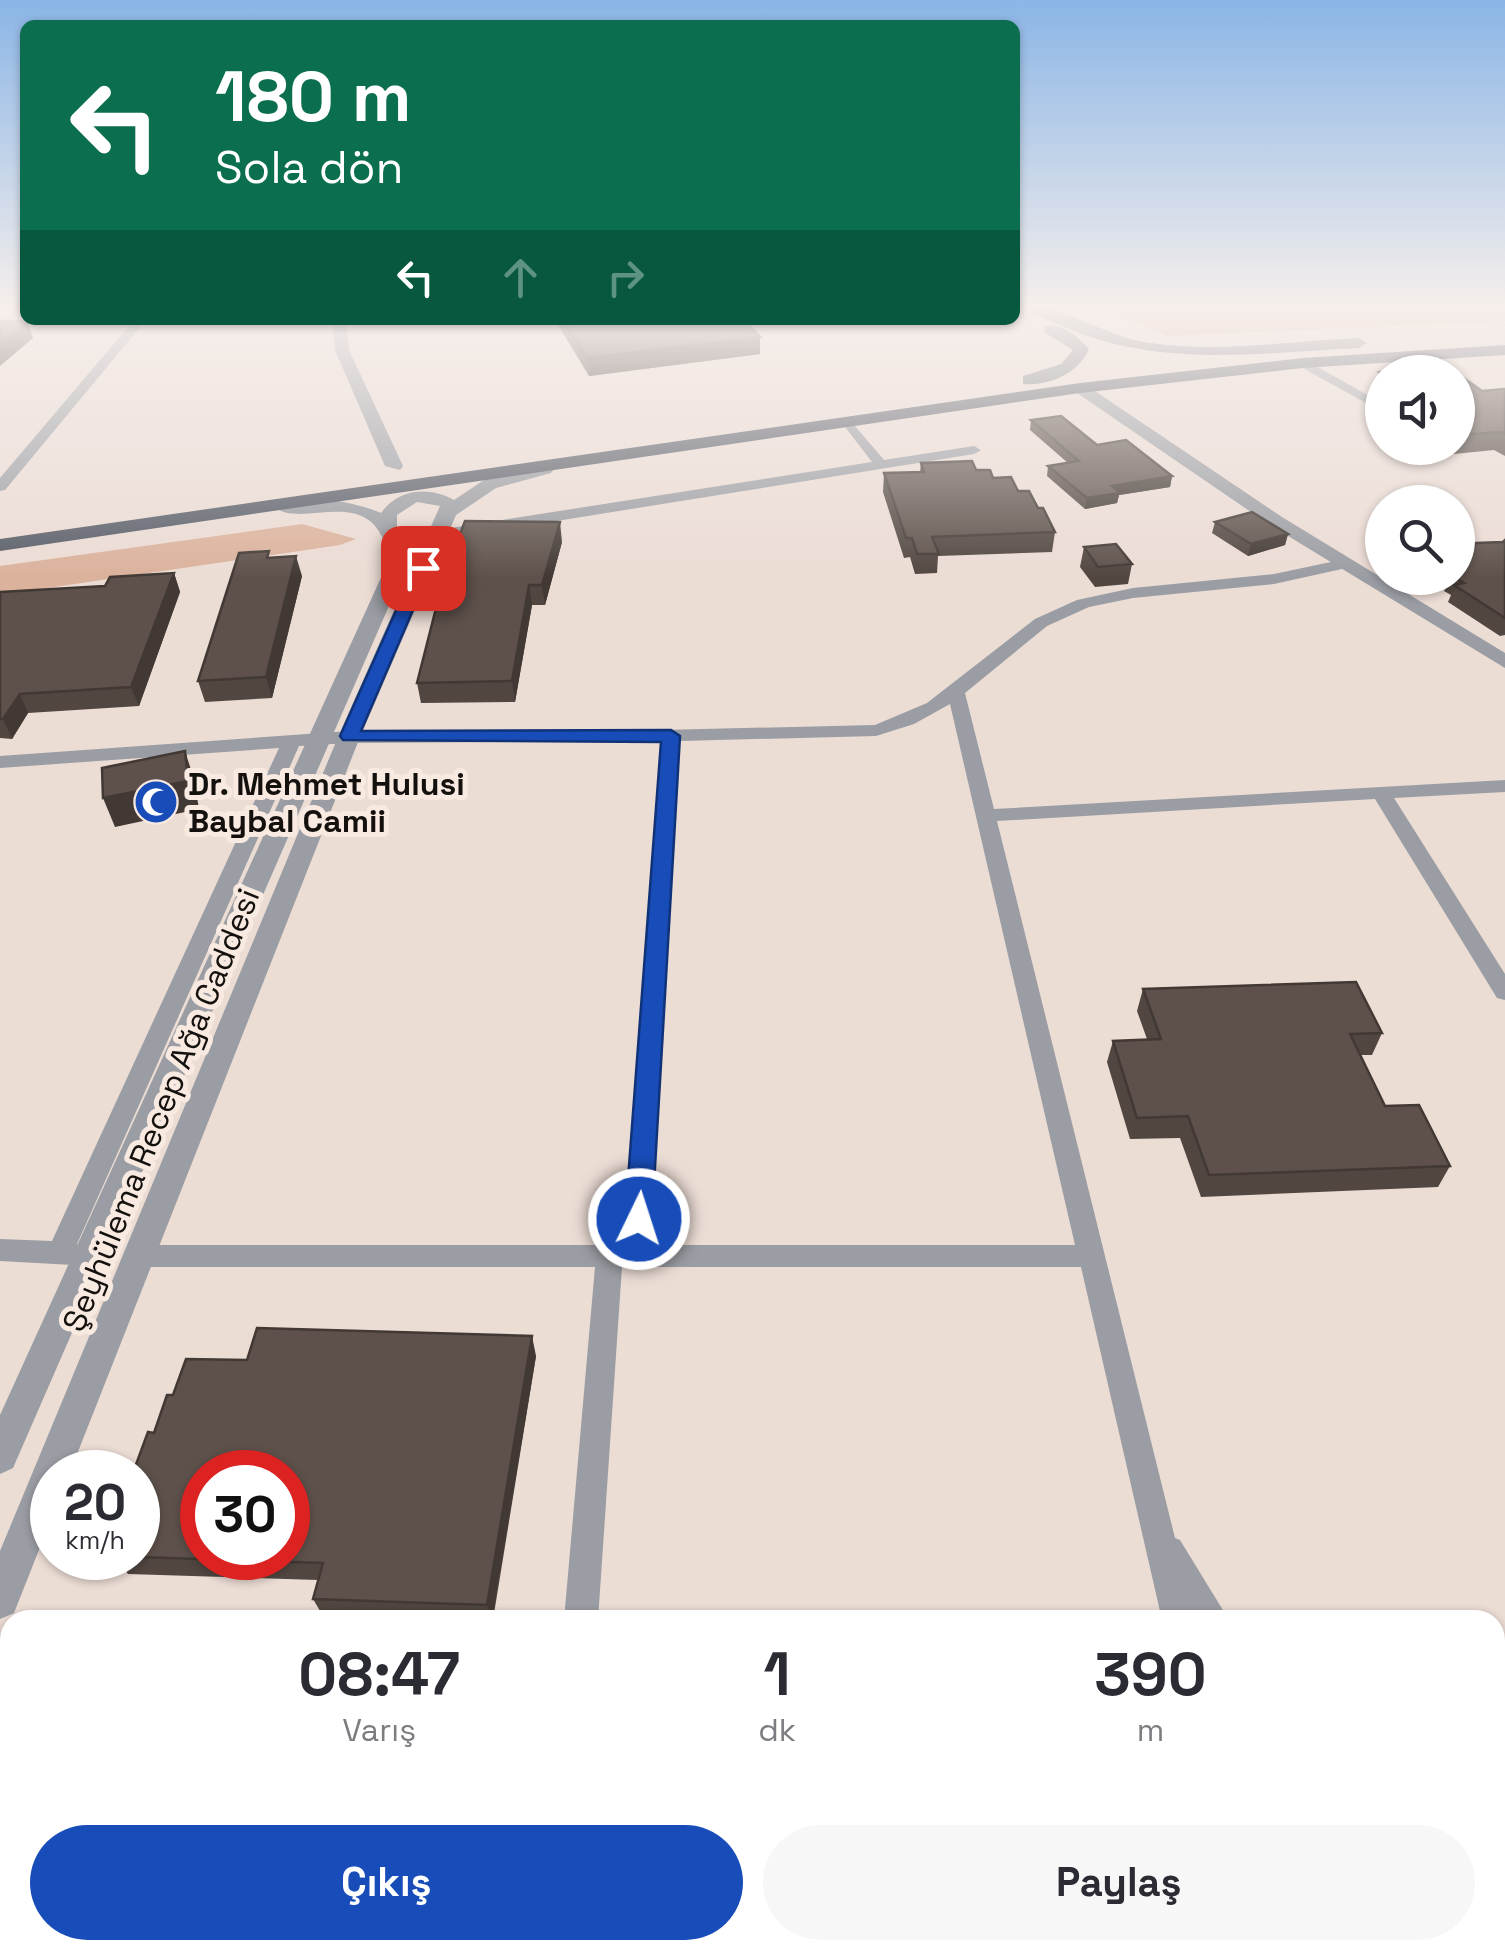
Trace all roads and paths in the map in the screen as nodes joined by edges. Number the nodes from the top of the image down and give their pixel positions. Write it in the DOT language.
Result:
graph roads {
  1 [pos="76,395"];
  2 [pos="367,395"];
  3 [pos="929,395"];
  4 [pos="1031,395"];
  5 [pos="1091,395"];
  6 [pos="849,423"];
  7 [pos="586,448"];
  8 [pos="974,450"];
  9 [pos="404,465"];
  10 [pos="881,465"];
  11 [pos="374,469"];
  12 [pos="0,486"];
  13 [pos="178,499"];
  14 [pos="256,505"];
  15 [pos="443,524"];
  16 [pos="0,526"];
  17 [pos="390,526"];
  18 [pos="0,545"];
  19 [pos="1345,564"];
  20 [pos="1505,662"];
  21 [pos="957,695"];
  22 [pos="671,736"];
  23 [pos="335,737"];
  24 [pos="292,740"];
  25 [pos="0,762"];
  26 [pos="1505,786"];
  27 [pos="1382,793"];
  28 [pos="986,816"];
  29 [pos="1505,992"];
  30 [pos="0,1250"];
  31 [pos="60,1253"];
  32 [pos="92,1254"];
  33 [pos="140,1256"];
  34 [pos="623,1256"];
  35 [pos="1091,1256"];
  36 [pos="0,1456"];
  37 [pos="1157,1532"];
  38 [pos="0,1598"];
  39 [pos="582,1610"];
  40 [pos="1176,1610"];
  41 [pos="1206,1610"];
  1 -- 12 [label="street"];
  2 -- 9 [label="street"];
  3 -- 7 [label="highway"];
  4 -- 6 [label="highway"];
  5 -- 19 [label="street"];
  6 -- 7 [label="highway"];
  6 -- 10 [label="street"];
  7 -- 14 [label="highway"];
  7 -- 15 [label="street"];
  8 -- 10 [label="street"];
  9 -- 11 [label="highway"];
  10 -- 15 [label="street"];
  13 -- 16 [label="highway"];
  14 -- 17 [label="street"];
  14 -- 18 [label="highway"];
  15 -- 17 [label="street"];
  15 -- 23 [label="street, Şeyhülema Recep Ağa Caddesi"];
  17 -- 23 [label="street, Şeyhülema Recep Ağa Caddesi"];
  19 -- 20 [label="street"];
  19 -- 21 [label="street"];
  21 -- 22 [label="street"];
  21 -- 28 [label="street"];
  22 -- 23 [label="street"];
  22 -- 34 [label="street"];
  23 -- 24 [label="street"];
  23 -- 32 [label="street, Şeyhülema Recep Ağa Caddesi"];
  23 -- 33 [label="street, Şeyhülema Recep Ağa Caddesi"];
  24 -- 25 [label="street"];
  24 -- 31 [label="street"];
  26 -- 27 [label="street"];
  27 -- 28 [label="street"];
  27 -- 29 [label="street"];
  28 -- 35 [label="street"];
  30 -- 31 [label="street"];
  31 -- 32 [label="street"];
  32 -- 36 [label="street, Şeyhülema Recep Ağa Caddesi"];
  33 -- 34 [label="street"];
  33 -- 38 [label="street, Şeyhülema Recep Ağa Caddesi"];
  34 -- 35 [label="street"];
  34 -- 39 [label="street"];
  35 -- 37 [label="street"];
  37 -- 40 [label="street"];
  37 -- 41 [label="street"];
}
